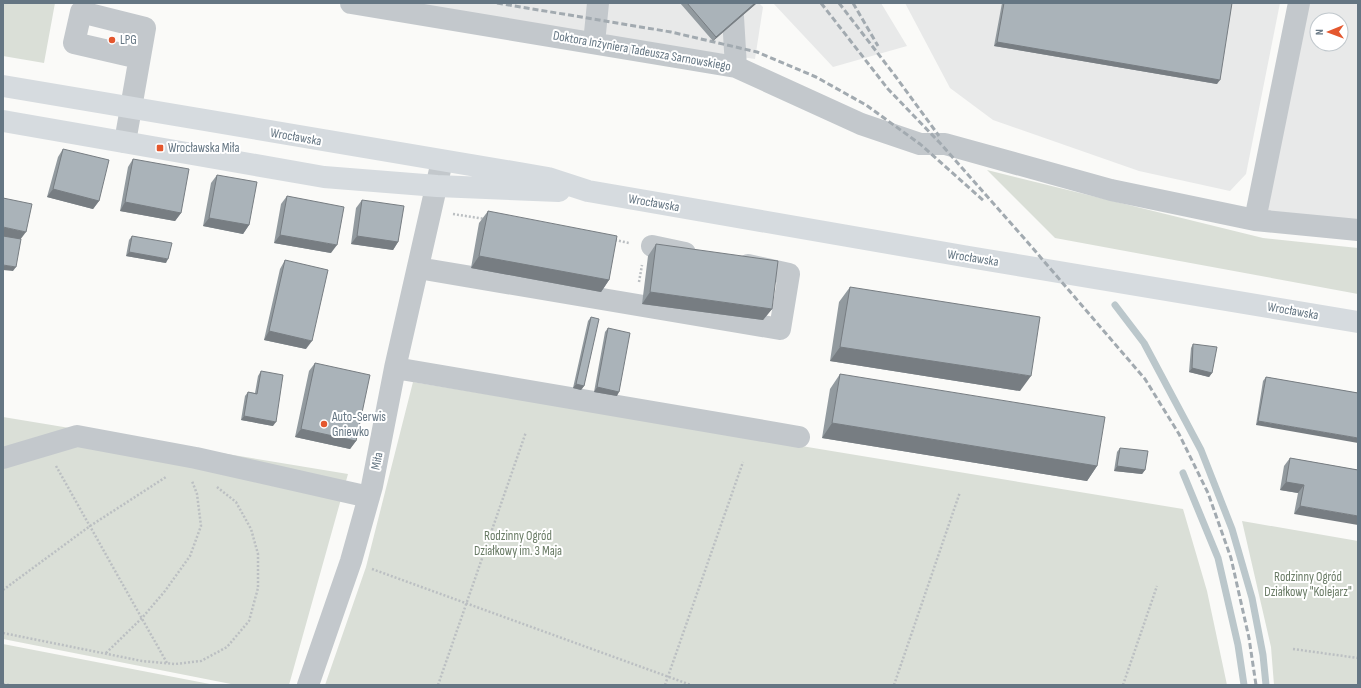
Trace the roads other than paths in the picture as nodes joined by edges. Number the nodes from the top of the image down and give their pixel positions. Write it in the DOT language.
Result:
graph roads {
  1 [pos="351,3"];
  2 [pos="598,3"];
  3 [pos="729,3"];
  4 [pos="1299,3"];
  5 [pos="594,43"];
  6 [pos="140,58"];
  7 [pos="736,67"];
  8 [pos="3,86"];
  9 [pos="130,108"];
  10 [pos="3,121"];
  11 [pos="124,142"];
  12 [pos="442,161"];
  13 [pos="437,186"];
  14 [pos="588,191"];
  15 [pos="1255,220"];
  16 [pos="1358,230"];
  17 [pos="648,246"];
  18 [pos="705,257"];
  19 [pos="728,262"];
  20 [pos="418,268"];
  21 [pos="1358,322"];
  22 [pos="396,368"];
  23 [pos="799,437"];
  24 [pos="3,458"];
  25 [pos="369,497"];
  26 [pos="308,685"];
  1 -- 5 [label="street, Doktora Inżyniera Tadeusza Sarnowskiego"];
  2 -- 5 [label="street"];
  3 -- 7 [label="street"];
  4 -- 15 [label="street"];
  5 -- 7 [label="street, Doktora Inżyniera Tadeusza Sarnowskiego"];
  6 -- 9 [label="street"];
  7 -- 15 [label="street, Doktora Inżyniera Tadeusza Sarnowskiego"];
  8 -- 9 [label="main road, Wrocławska"];
  9 -- 11 [label="street"];
  9 -- 12 [label="main road, Wrocławska"];
  10 -- 11 [label="main road, Wrocławska"];
  11 -- 13 [label="main road, Wrocławska"];
  12 -- 13 [label="street, Miła"];
  12 -- 14 [label="main road, Wrocławska"];
  13 -- 14 [label="main road, Wrocławska"];
  13 -- 20 [label="street, Miła"];
  14 -- 21 [label="main road, Wrocławska"];
  15 -- 16 [label="street, Doktora Inżyniera Tadeusza Sarnowskiego"];
  17 -- 18 [label="street"];
  19 -- 20 [label="street"];
  20 -- 22 [label="street, Miła"];
  22 -- 23 [label="street"];
  22 -- 25 [label="street, Miła"];
  24 -- 25 [label="street"];
  25 -- 26 [label="street, Miła"];
}
